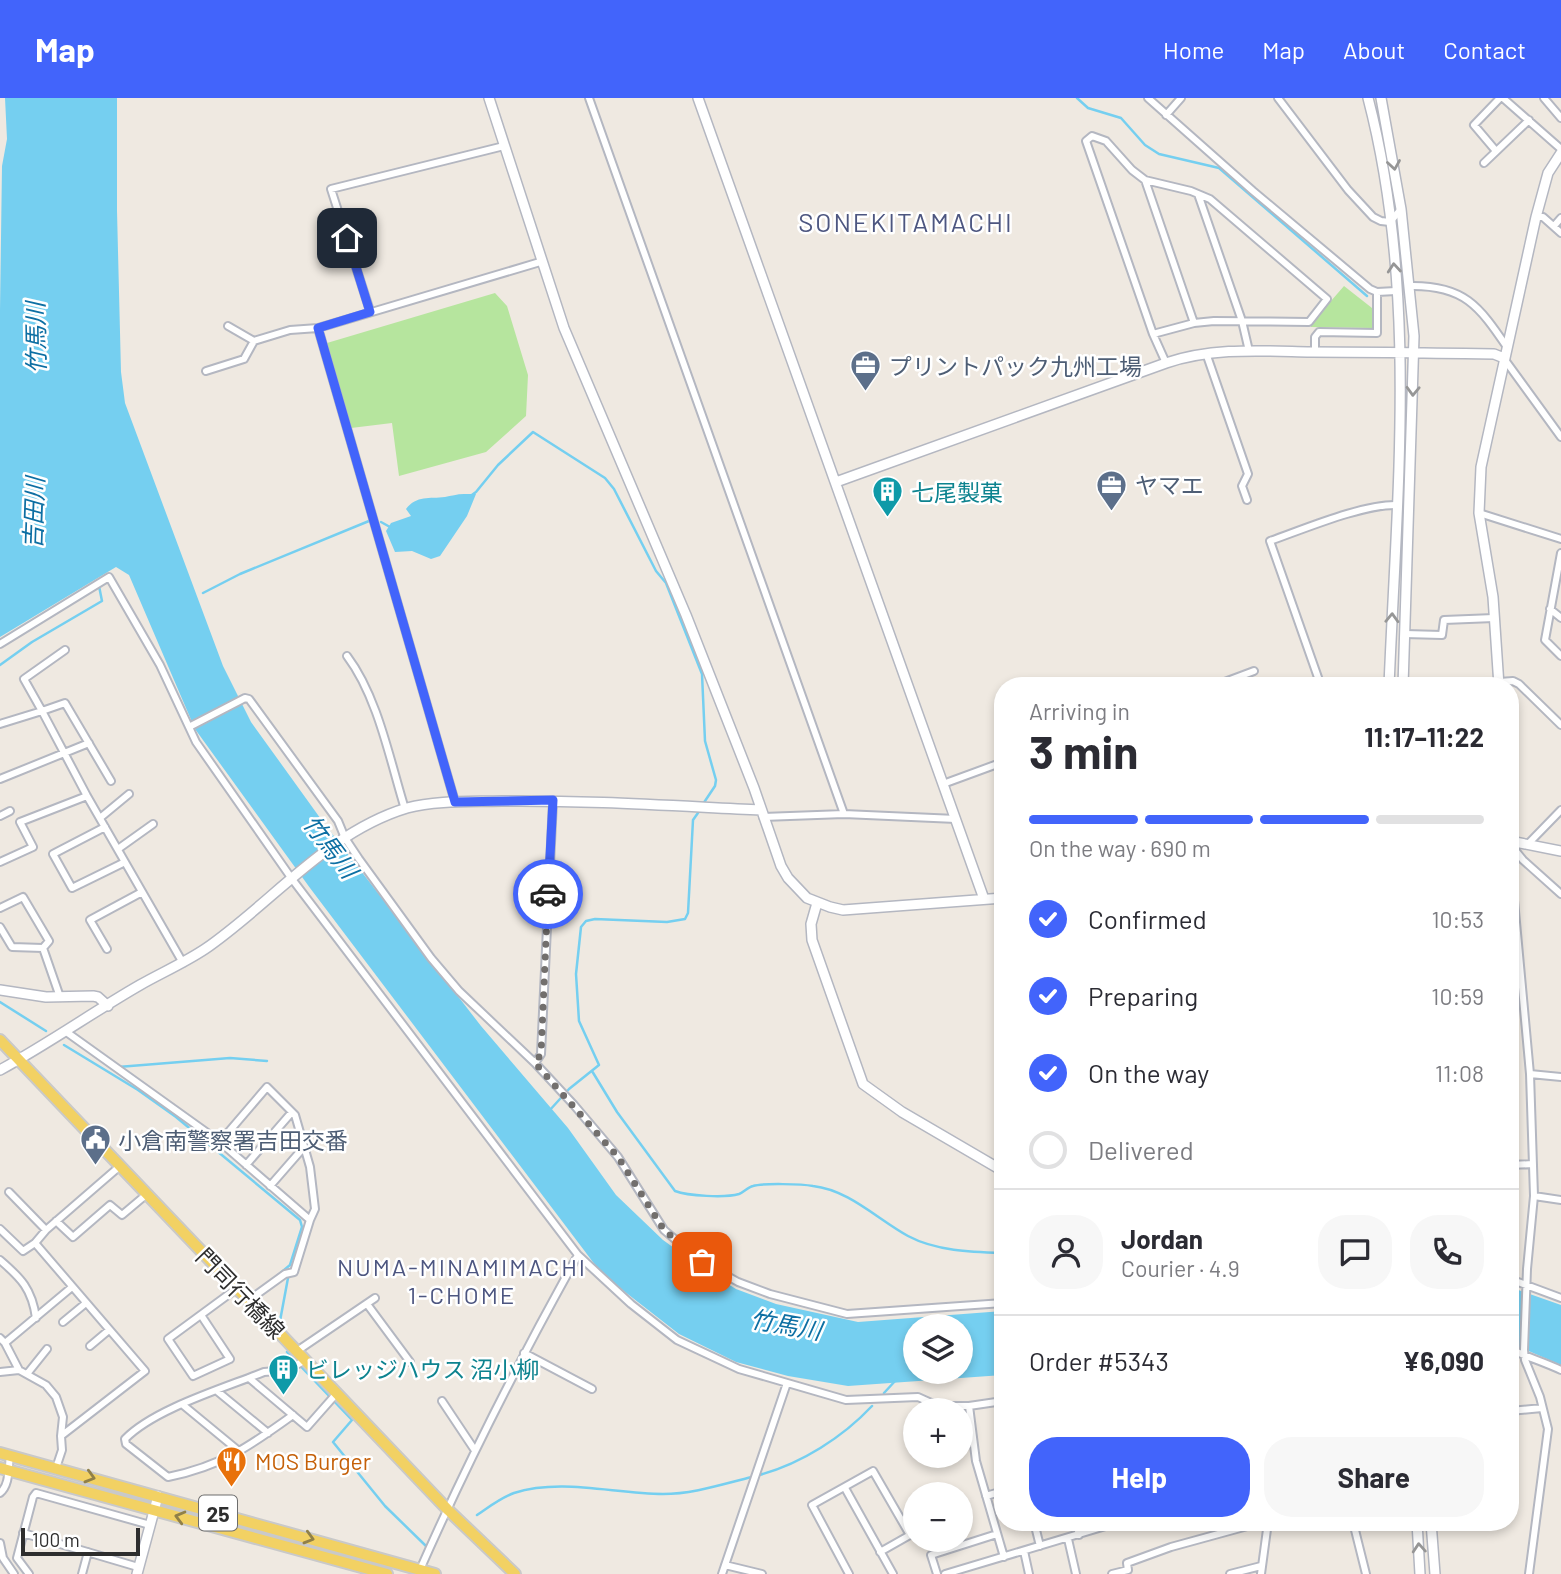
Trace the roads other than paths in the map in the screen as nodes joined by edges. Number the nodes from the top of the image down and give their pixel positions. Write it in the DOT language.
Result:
graph roads {
  1 [pos="489,98"];
  2 [pos="589,98"];
  3 [pos="698,98"];
  4 [pos="1148,98"];
  5 [pos="1181,98"];
  6 [pos="1278,98"];
  7 [pos="1368,98"];
  8 [pos="1381,98"];
  9 [pos="1502,98"];
  10 [pos="1544,98"];
  11 [pos="1166,116"];
  12 [pos="1561,118"];
  13 [pos="1529,120"];
  14 [pos="504,145"];
  15 [pos="1496,151"];
  16 [pos="1561,151"];
  17 [pos="1484,163"];
  18 [pos="1145,180"];
  19 [pos="1198,194"];
  20 [pos="1401,209"];
  21 [pos="1536,217"];
  22 [pos="1561,218"];
  23 [pos="1390,222"];
  24 [pos="1553,226"];
  25 [pos="1561,233"];
  26 [pos="540,262"];
  27 [pos="1410,286"];
  28 [pos="1396,291"];
  29 [pos="1377,292"];
  30 [pos="370,312"];
  31 [pos="1242,321"];
  32 [pos="1194,323"];
  33 [pos="228,326"];
  34 [pos="318,328"];
  35 [pos="1153,334"];
  36 [pos="254,341"];
  37 [pos="1507,347"];
  38 [pos="1249,351"];
  39 [pos="1315,352"];
  40 [pos="1399,352"];
  41 [pos="1206,353"];
  42 [pos="1414,353"];
  43 [pos="1504,358"];
  44 [pos="1167,363"];
  45 [pos="206,371"];
  46 [pos="1561,437"];
  47 [pos="836,482"];
  48 [pos="1247,500"];
  49 [pos="1396,505"];
  50 [pos="1409,505"];
  51 [pos="1479,513"];
  52 [pos="1561,538"];
  53 [pos="1561,553"];
  54 [pos="1559,576"];
  55 [pos="1550,609"];
  56 [pos="1494,618"];
  57 [pos="1561,618"];
  58 [pos="1405,634"];
  59 [pos="0,644"];
  60 [pos="65,650"];
  61 [pos="347,656"];
  62 [pos="1561,656"];
  63 [pos="1254,671"];
  64 [pos="1238,677"];
  65 [pos="1318,677"];
  66 [pos="1389,677"];
  67 [pos="1403,677"];
  68 [pos="1498,677"];
  69 [pos="1519,684"];
  70 [pos="42,710"];
  71 [pos="0,724"];
  72 [pos="1561,725"];
  73 [pos="190,726"];
  74 [pos="89,743"];
  75 [pos="64,752"];
  76 [pos="994,765"];
  77 [pos="0,779"];
  78 [pos="111,781"];
  79 [pos="943,784"];
  80 [pos="129,794"];
  81 [pos="88,796"];
  82 [pos="553,800"];
  83 [pos="455,802"];
  84 [pos="405,809"];
  85 [pos="1561,810"];
  86 [pos="10,811"];
  87 [pos="762,813"];
  88 [pos="844,814"];
  89 [pos="0,816"];
  90 [pos="100,818"];
  91 [pos="956,819"];
  92 [pos="153,824"];
  93 [pos="105,827"];
  94 [pos="343,839"];
  95 [pos="1519,844"];
  96 [pos="1527,845"];
  97 [pos="118,849"];
  98 [pos="1561,851"];
  99 [pos="1519,854"];
  100 [pos="0,862"];
  101 [pos="125,862"];
  102 [pos="294,878"];
  103 [pos="142,892"];
  104 [pos="1561,894"];
  105 [pos="994,898"];
  106 [pos="984,899"];
  107 [pos="817,903"];
  108 [pos="0,908"];
  109 [pos="0,927"];
  110 [pos="43,948"];
  111 [pos="107,949"];
  112 [pos="1519,952"];
  113 [pos="183,963"];
  114 [pos="0,990"];
  115 [pos="60,997"];
  116 [pos="108,1006"];
  117 [pos="58,1035"];
  118 [pos="0,1040"];
  119 [pos="19,1060"];
  120 [pos="535,1063"];
  121 [pos="0,1070"];
  122 [pos="1530,1074"];
  123 [pos="1561,1077"];
  124 [pos="292,1112"];
  125 [pos="220,1142"];
  126 [pos="304,1147"];
  127 [pos="1533,1164"];
  128 [pos="246,1165"];
  129 [pos="1519,1165"];
  130 [pos="120,1166"];
  131 [pos="994,1166"];
  132 [pos="271,1186"];
  133 [pos="9,1192"];
  134 [pos="147,1195"];
  135 [pos="1534,1196"];
  136 [pos="1561,1200"];
  137 [pos="310,1220"];
  138 [pos="57,1221"];
  139 [pos="0,1229"];
  140 [pos="46,1230"];
  141 [pos="35,1243"];
  142 [pos="578,1255"];
  143 [pos="0,1260"];
  144 [pos="1519,1282"];
  145 [pos="1528,1286"];
  146 [pos="72,1287"];
  147 [pos="236,1289"];
  148 [pos="375,1298"];
  149 [pos="1561,1298"];
  150 [pos="249,1300"];
  151 [pos="86,1303"];
  152 [pos="367,1304"];
  153 [pos="994,1304"];
  154 [pos="201,1315"];
  155 [pos="36,1318"];
  156 [pos="63,1322"];
  157 [pos="109,1330"];
  158 [pos="3,1340"];
  159 [pos="90,1346"];
  160 [pos="47,1349"];
  161 [pos="1519,1352"];
  162 [pos="524,1353"];
  163 [pos="1524,1353"];
  164 [pos="300,1360"];
  165 [pos="411,1362"];
  166 [pos="19,1370"];
  167 [pos="1561,1370"];
  168 [pos="0,1372"];
  169 [pos="27,1374"];
  170 [pos="248,1378"];
  171 [pos="787,1382"];
  172 [pos="592,1389"];
  173 [pos="217,1391"];
  174 [pos="333,1397"];
  175 [pos="920,1398"];
  176 [pos="442,1401"];
  177 [pos="994,1402"];
  178 [pos="183,1405"];
  179 [pos="973,1405"];
  180 [pos="1542,1408"];
  181 [pos="1519,1410"];
  182 [pos="293,1415"];
  183 [pos="268,1433"];
  184 [pos="61,1436"];
  185 [pos="973,1437"];
  186 [pos="474,1449"];
  187 [pos="240,1452"];
  188 [pos="5,1455"];
  189 [pos="56,1468"];
  190 [pos="4,1469"];
  191 [pos="845,1488"];
  192 [pos="0,1493"];
  193 [pos="994,1494"];
  194 [pos="158,1496"];
  195 [pos="986,1496"];
  196 [pos="154,1510"];
  197 [pos="448,1510"];
  198 [pos="994,1524"];
  199 [pos="150,1525"];
  200 [pos="996,1531"];
  201 [pos="1036,1531"];
  202 [pos="1078,1531"];
  203 [pos="1091,1531"];
  204 [pos="1229,1531"];
  205 [pos="1267,1531"];
  206 [pos="1355,1531"];
  207 [pos="1418,1531"];
  208 [pos="1432,1531"];
  209 [pos="23,1533"];
  210 [pos="997,1534"];
  211 [pos="1079,1535"];
  212 [pos="1068,1539"];
  213 [pos="1040,1546"];
  214 [pos="1,1549"];
  215 [pos="1024,1551"];
  216 [pos="88,1552"];
  217 [pos="880,1552"];
  218 [pos="1004,1557"];
  219 [pos="725,1564"];
  220 [pos="137,1570"];
  221 [pos="1261,1570"];
  222 [pos="419,1572"];
  223 [pos="1128,1572"];
  224 [pos="512,1573"];
  225 [pos="15,1574"];
  226 [pos="29,1574"];
  227 [pos="82,1574"];
  228 [pos="387,1574"];
  229 [pos="435,1574"];
  230 [pos="722,1574"];
  231 [pos="762,1574"];
  232 [pos="849,1574"];
  233 [pos="893,1574"];
  234 [pos="937,1574"];
  235 [pos="945,1574"];
  236 [pos="1030,1574"];
  237 [pos="1076,1574"];
  238 [pos="1112,1574"];
  239 [pos="1230,1574"];
  240 [pos="1366,1574"];
  241 [pos="1420,1574"];
  242 [pos="1435,1574"];
  243 [pos="1529,1574"];
  1 -- 14 [label="street"];
  2 -- 88 [label="street"];
  3 -- 47 [label="street"];
  4 -- 11 [label="street"];
  5 -- 11 [label="street"];
  6 -- 23 [label="street"];
  7 -- 23 [label="street"];
  8 -- 20 [label="street, one-way"];
  9 -- 13 [label="street"];
  9 -- 15 [label="street"];
  10 -- 12 [label="street"];
  11 -- 29 [label="street"];
  13 -- 15 [label="street"];
  13 -- 16 [label="street"];
  14 -- 26 [label="street"];
  14 -- 30 [label="street"];
  15 -- 17 [label="street"];
  16 -- 21 [label="street"];
  18 -- 19 [label="street"];
  18 -- 32 [label="street"];
  18 -- 35 [label="street"];
  19 -- 31 [label="street"];
  19 -- 31 [label="street"];
  20 -- 23 [label="street"];
  20 -- 27 [label="street"];
  21 -- 24 [label="street"];
  21 -- 37 [label="street"];
  22 -- 24 [label="street"];
  28 -- 23 [label="street, one-way"];
  24 -- 25 [label="street"];
  26 -- 30 [label="street"];
  26 -- 87 [label="street"];
  27 -- 37 [label="street"];
  27 -- 42 [label="street"];
  28 -- 29 [label="street"];
  28 -- 40 [label="street"];
  29 -- 39 [label="street"];
  30 -- 34 [label="street"];
  31 -- 32 [label="street"];
  31 -- 38 [label="street"];
  32 -- 35 [label="street"];
  33 -- 36 [label="street"];
  34 -- 36 [label="street"];
  34 -- 83 [label="street"];
  35 -- 44 [label="street"];
  36 -- 45 [label="street"];
  37 -- 43 [label="street"];
  38 -- 39 [label="street"];
  38 -- 41 [label="street"];
  39 -- 40 [label="street"];
  40 -- 42 [label="street"];
  40 -- 49 [label="street"];
  41 -- 44 [label="street"];
  41 -- 48 [label="street"];
  42 -- 43 [label="street"];
  42 -- 50 [label="street, one-way"];
  43 -- 46 [label="street"];
  43 -- 51 [label="street"];
  44 -- 47 [label="street"];
  47 -- 79 [label="street"];
  49 -- 50 [label="street"];
  49 -- 65 [label="street"];
  66 -- 49 [label="street, one-way"];
  50 -- 58 [label="street"];
  51 -- 52 [label="street"];
  51 -- 56 [label="street"];
  53 -- 54 [label="street"];
  54 -- 55 [label="street"];
  55 -- 57 [label="street"];
  55 -- 62 [label="street"];
  56 -- 58 [label="street"];
  56 -- 68 [label="street"];
  58 -- 67 [label="street"];
  59 -- 73 [label="street"];
  60 -- 70 [label="street"];
  61 -- 84 [label="street"];
  63 -- 64 [label="street"];
  69 -- 72 [label="street"];
  70 -- 71 [label="street"];
  70 -- 74 [label="street"];
  70 -- 75 [label="street"];
  73 -- 94 [label="street"];
  73 -- 102 [label="street"];
  74 -- 75 [label="street"];
  74 -- 78 [label="street"];
  75 -- 77 [label="street"];
  75 -- 81 [label="street"];
  76 -- 79 [label="street"];
  79 -- 91 [label="street"];
  80 -- 90 [label="street"];
  81 -- 90 [label="street"];
  81 -- 100 [label="street"];
  82 -- 83 [label="street"];
  82 -- 87 [label="street"];
  82 -- 120 [label="street"];
  83 -- 84 [label="street"];
  84 -- 94 [label="street"];
  85 -- 96 [label="street"];
  86 -- 89 [label="street"];
  87 -- 88 [label="street"];
  87 -- 107 [label="street"];
  88 -- 91 [label="street"];
  90 -- 93 [label="street"];
  91 -- 106 [label="street"];
  92 -- 97 [label="street"];
  93 -- 97 [label="street"];
  93 -- 101 [label="street"];
  94 -- 102 [label="street"];
  94 -- 120 [label="street"];
  95 -- 96 [label="street"];
  96 -- 98 [label="street"];
  97 -- 101 [label="street"];
  99 -- 104 [label="street"];
  101 -- 103 [label="street"];
  102 -- 113 [label="street"];
  102 -- 142 [label="street"];
  103 -- 111 [label="street"];
  103 -- 113 [label="street"];
  105 -- 106 [label="street"];
  106 -- 107 [label="street"];
  107 -- 131 [label="street"];
  108 -- 110 [label="street"];
  109 -- 110 [label="street"];
  110 -- 115 [label="street"];
  112 -- 122 [label="street"];
  113 -- 116 [label="street"];
  114 -- 115 [label="street"];
  115 -- 116 [label="street"];
  116 -- 117 [label="street"];
  117 -- 119 [label="street"];
  117 -- 125 [label="street"];
  118 -- 119 [label="main road, 門司行橋線"];
  119 -- 121 [label="street"];
  119 -- 130 [label="main road, 門司行橋線"];
  120 -- 153 [label="street"];
  122 -- 123 [label="street"];
  122 -- 127 [label="street"];
  124 -- 125 [label="street"];
  124 -- 126 [label="street"];
  124 -- 128 [label="street"];
  125 -- 128 [label="street"];
  126 -- 132 [label="street"];
  126 -- 137 [label="street"];
  127 -- 129 [label="street"];
  127 -- 135 [label="street"];
  128 -- 132 [label="street"];
  130 -- 134 [label="main road, 門司行橋線"];
  130 -- 138 [label="street"];
  132 -- 137 [label="street"];
  133 -- 140 [label="street"];
  134 -- 138 [label="street"];
  134 -- 147 [label="main road, 門司行橋線"];
  135 -- 136 [label="street"];
  135 -- 145 [label="street"];
  137 -- 150 [label="street"];
  138 -- 140 [label="street"];
  139 -- 141 [label="street"];
  140 -- 141 [label="street"];
  141 -- 146 [label="street"];
  142 -- 162 [label="street"];
  142 -- 171 [label="street"];
  143 -- 155 [label="street"];
  144 -- 145 [label="street"];
  145 -- 149 [label="street"];
  145 -- 163 [label="street"];
  146 -- 151 [label="street"];
  146 -- 155 [label="street"];
  147 -- 150 [label="main road, 門司行橋線"];
  147 -- 154 [label="street"];
  148 -- 152 [label="street"];
  150 -- 164 [label="main road, 門司行橋線"];
  151 -- 156 [label="street"];
  151 -- 157 [label="street"];
  152 -- 164 [label="street"];
  152 -- 165 [label="street"];
  154 -- 154 [label="street"];
  155 -- 158 [label="street"];
  157 -- 159 [label="street"];
  157 -- 184 [label="street"];
  158 -- 166 [label="street"];
  160 -- 169 [label="street"];
  161 -- 163 [label="street"];
  162 -- 172 [label="street"];
  162 -- 186 [label="street"];
  163 -- 167 [label="street"];
  163 -- 180 [label="street"];
  164 -- 170 [label="street"];
  164 -- 174 [label="main road, 門司行橋線"];
  166 -- 168 [label="street"];
  166 -- 169 [label="street"];
  169 -- 184 [label="street"];
  170 -- 173 [label="street"];
  170 -- 182 [label="street"];
  171 -- 175 [label="street"];
  171 -- 219 [label="street"];
  173 -- 178 [label="street"];
  173 -- 183 [label="street"];
  174 -- 182 [label="street"];
  174 -- 197 [label="main road, 門司行橋線"];
  176 -- 186 [label="street"];
  177 -- 179 [label="street"];
  178 -- 187 [label="street"];
  178 -- 187 [label="street"];
  180 -- 181 [label="street"];
  180 -- 243 [label="street"];
  182 -- 183 [label="street"];
  183 -- 187 [label="street"];
  184 -- 189 [label="street"];
  185 -- 195 [label="street"];
  186 -- 197 [label="street"];
  188 -- 189 [label="main road, 25"];
  188 -- 190 [label="street"];
  189 -- 194 [label="main road, 25, one-way"];
  190 -- 192 [label="street"];
  190 -- 196 [label="main road, 25"];
  191 -- 217 [label="street"];
  191 -- 217 [label="street"];
  191 -- 232 [label="street"];
  193 -- 195 [label="street"];
  194 -- 196 [label="street"];
  194 -- 222 [label="main road, 25, one-way"];
  195 -- 198 [label="street"];
  196 -- 199 [label="street"];
  228 -- 196 [label="main road, 25, one-way"];
  197 -- 222 [label="street"];
  197 -- 224 [label="main road, 門司行橋線"];
  199 -- 209 [label="street"];
  199 -- 220 [label="street"];
  200 -- 210 [label="street"];
  201 -- 213 [label="street"];
  202 -- 211 [label="street"];
  203 -- 211 [label="street"];
  204 -- 223 [label="street"];
  205 -- 221 [label="street"];
  206 -- 240 [label="street"];
  241 -- 207 [label="street, one-way"];
  208 -- 242 [label="street"];
  209 -- 216 [label="street"];
  209 -- 226 [label="street"];
  210 -- 218 [label="street"];
  210 -- 234 [label="street"];
  211 -- 212 [label="street"];
  212 -- 213 [label="street"];
  212 -- 237 [label="street"];
  213 -- 215 [label="street"];
  214 -- 225 [label="street"];
  215 -- 218 [label="street"];
  215 -- 236 [label="street"];
  216 -- 220 [label="street"];
  216 -- 227 [label="street"];
  217 -- 233 [label="street"];
  218 -- 235 [label="street"];
  219 -- 230 [label="street"];
  219 -- 231 [label="street"];
  221 -- 239 [label="street"];
  222 -- 229 [label="main road, 25"];
  223 -- 238 [label="street"];
}
